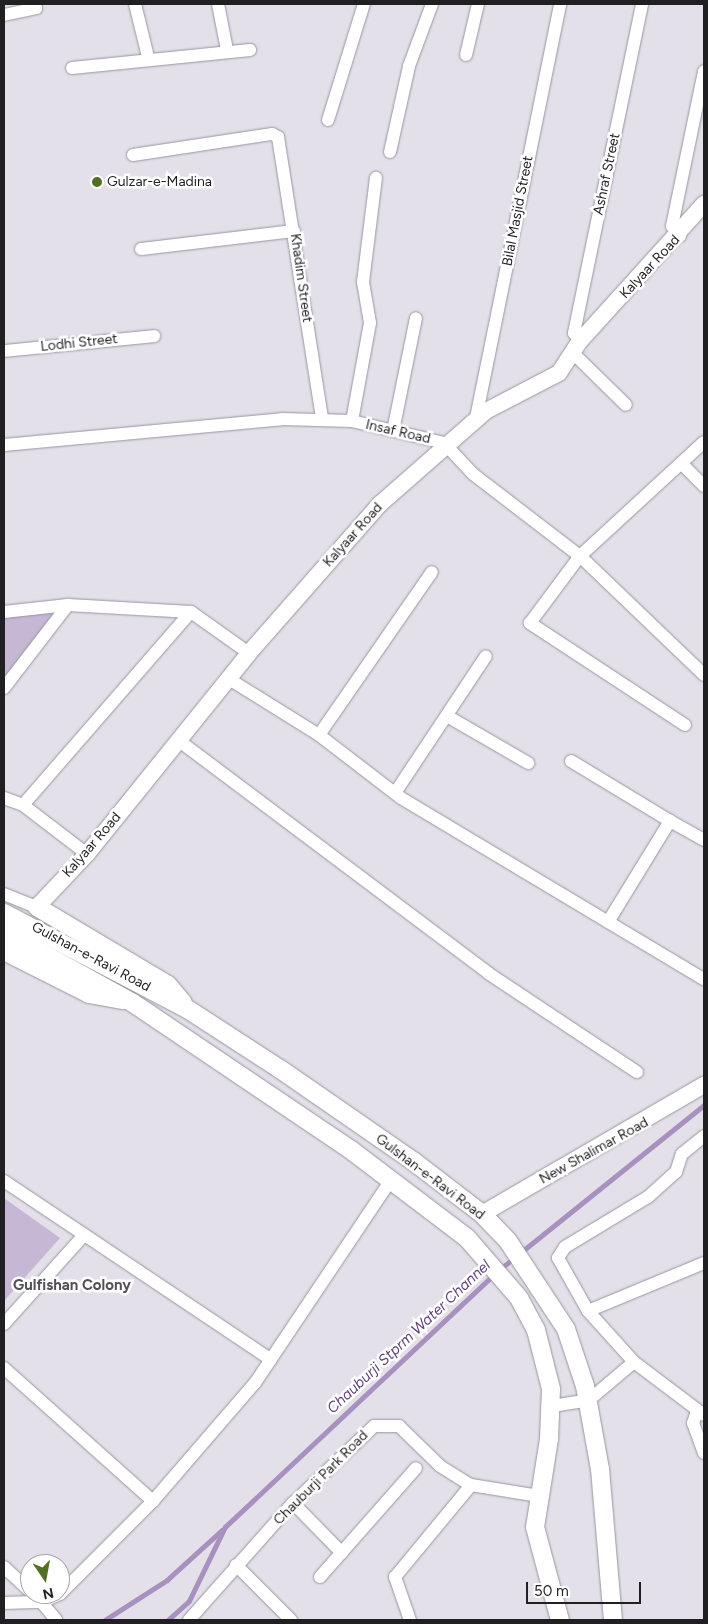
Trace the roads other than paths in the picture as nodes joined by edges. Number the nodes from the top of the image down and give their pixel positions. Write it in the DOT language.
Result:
graph roads {
  1 [pos="135,4"];
  2 [pos="218,4"];
  3 [pos="364,4"];
  4 [pos="432,4"];
  5 [pos="478,4"];
  6 [pos="560,4"];
  7 [pos="642,4"];
  8 [pos="36,8"];
  9 [pos="4,15"];
  10 [pos="228,50"];
  11 [pos="250,50"];
  12 [pos="466,55"];
  13 [pos="148,57"];
  14 [pos="72,68"];
  15 [pos="704,72"];
  16 [pos="328,120"];
  17 [pos="390,152"];
  18 [pos="133,155"];
  19 [pos="376,178"];
  20 [pos="704,204"];
  21 [pos="294,231"];
  22 [pos="680,236"];
  23 [pos="141,249"];
  24 [pos="416,318"];
  25 [pos="154,336"];
  26 [pos="576,347"];
  27 [pos="4,351"];
  28 [pos="626,405"];
  29 [pos="476,418"];
  30 [pos="322,419"];
  31 [pos="352,421"];
  32 [pos="393,431"];
  33 [pos="704,442"];
  34 [pos="444,443"];
  35 [pos="4,445"];
  36 [pos="683,465"];
  37 [pos="704,486"];
  38 [pos="580,556"];
  39 [pos="432,572"];
  40 [pos="68,606"];
  41 [pos="4,612"];
  42 [pos="191,612"];
  43 [pos="249,653"];
  44 [pos="486,656"];
  45 [pos="704,676"];
  46 [pos="229,679"];
  47 [pos="4,688"];
  48 [pos="447,716"];
  49 [pos="685,726"];
  50 [pos="318,735"];
  51 [pos="178,740"];
  52 [pos="571,761"];
  53 [pos="528,763"];
  54 [pos="395,793"];
  55 [pos="4,798"];
  56 [pos="23,805"];
  57 [pos="670,821"];
  58 [pos="704,840"];
  59 [pos="87,854"];
  60 [pos="4,894"];
  61 [pos="37,907"];
  62 [pos="4,913"];
  63 [pos="608,922"];
  64 [pos="4,932"];
  65 [pos="4,951"];
  66 [pos="704,979"];
  67 [pos="133,1002"];
  68 [pos="188,1010"];
  69 [pos="637,1072"];
  70 [pos="704,1085"];
  71 [pos="704,1136"];
  72 [pos="380,1139"];
  73 [pos="364,1159"];
  74 [pos="391,1180"];
  75 [pos="4,1182"];
  76 [pos="486,1218"];
  77 [pos="84,1235"];
  78 [pos="704,1263"];
  79 [pos="588,1310"];
  80 [pos="4,1324"];
  81 [pos="271,1360"];
  82 [pos="634,1362"];
  83 [pos="4,1368"];
  84 [pos="589,1400"];
  85 [pos="552,1406"];
  86 [pos="701,1413"];
  87 [pos="704,1453"];
  88 [pos="416,1468"];
  89 [pos="471,1485"];
  90 [pos="539,1496"];
  91 [pos="153,1500"];
  92 [pos="293,1503"];
  93 [pos="342,1554"];
  94 [pos="236,1565"];
  95 [pos="4,1568"];
  96 [pos="320,1577"];
  97 [pos="20,1582"];
  98 [pos="70,1584"];
  99 [pos="20,1601"];
  100 [pos="4,1604"];
  101 [pos="42,1604"];
  102 [pos="53,1618"];
  103 [pos="288,1619"];
  104 [pos="189,1620"];
  105 [pos="410,1620"];
  106 [pos="560,1620"];
  107 [pos="613,1620"];
  1 -- 13 [label="street"];
  2 -- 10 [label="street"];
  3 -- 16 [label="street"];
  4 -- 17 [label="street"];
  5 -- 12 [label="street"];
  6 -- 29 [label="street, Bilal Masjid Street"];
  7 -- 26 [label="street, Ashraf Street"];
  8 -- 9 [label="street"];
  10 -- 11 [label="street"];
  10 -- 13 [label="street"];
  13 -- 14 [label="street"];
  15 -- 22 [label="street"];
  18 -- 21 [label="street, Khadim Street"];
  19 -- 31 [label="street"];
  20 -- 22 [label="street, Kalyaar Road"];
  21 -- 23 [label="street"];
  21 -- 30 [label="street, Khadim Street"];
  22 -- 26 [label="street, Kalyaar Road"];
  24 -- 32 [label="street"];
  25 -- 27 [label="street, Lodhi Street"];
  26 -- 28 [label="street"];
  26 -- 29 [label="street, Kalyaar Road"];
  29 -- 34 [label="street, Kalyaar Road"];
  30 -- 31 [label="street, Insaf Road"];
  30 -- 35 [label="street, Insaf Road"];
  31 -- 32 [label="street, Insaf Road"];
  32 -- 34 [label="street, Insaf Road"];
  33 -- 36 [label="street"];
  34 -- 38 [label="street, Insaf Road"];
  34 -- 43 [label="street, Kalyaar Road"];
  36 -- 37 [label="street"];
  36 -- 38 [label="street"];
  38 -- 45 [label="street, Insaf Road"];
  38 -- 49 [label="street"];
  39 -- 50 [label="street"];
  40 -- 41 [label="street"];
  40 -- 42 [label="street"];
  40 -- 47 [label="street"];
  42 -- 43 [label="street"];
  42 -- 56 [label="street"];
  43 -- 46 [label="street, Kalyaar Road"];
  44 -- 48 [label="street"];
  46 -- 50 [label="street"];
  46 -- 51 [label="street, Kalyaar Road"];
  48 -- 53 [label="street"];
  48 -- 54 [label="street"];
  50 -- 54 [label="street"];
  51 -- 59 [label="street, Kalyaar Road"];
  51 -- 69 [label="street"];
  52 -- 57 [label="street"];
  54 -- 63 [label="street"];
  55 -- 56 [label="street"];
  56 -- 59 [label="street"];
  57 -- 58 [label="street"];
  57 -- 63 [label="street"];
  59 -- 61 [label="street, Kalyaar Road"];
  60 -- 61 [label="street"];
  61 -- 68 [label="main road"];
  62 -- 68 [label="main road, Gulshan-e-Ravi Road"];
  63 -- 66 [label="street"];
  64 -- 67 [label="main road, Gulshan-e-Ravi Road"];
  65 -- 67 [label="main road"];
  67 -- 73 [label="main road, Gulshan-e-Ravi Road"];
  68 -- 72 [label="main road, Gulshan-e-Ravi Road"];
  70 -- 76 [label="street, New Shalimar Road"];
  71 -- 79 [label="street"];
  72 -- 73 [label="main road"];
  72 -- 76 [label="main road, Gulshan-e-Ravi Road"];
  73 -- 74 [label="main road, Gulshan-e-Ravi Road"];
  74 -- 81 [label="street"];
  74 -- 85 [label="main road, Gulshan-e-Ravi Road"];
  75 -- 77 [label="street"];
  76 -- 84 [label="main road, Gulshan-e-Ravi Road"];
  77 -- 80 [label="street"];
  77 -- 81 [label="street"];
  78 -- 79 [label="street"];
  79 -- 82 [label="street"];
  81 -- 91 [label="street"];
  82 -- 84 [label="street"];
  82 -- 86 [label="street"];
  83 -- 91 [label="street"];
  84 -- 85 [label="street"];
  84 -- 107 [label="main road, Gulshan-e-Ravi Road"];
  85 -- 90 [label="main road, Gulshan-e-Ravi Road"];
  86 -- 87 [label="street"];
  88 -- 93 [label="street"];
  89 -- 90 [label="street"];
  89 -- 92 [label="street, Chauburji Park Road"];
  89 -- 105 [label="street"];
  90 -- 106 [label="main road, Gulshan-e-Ravi Road"];
  91 -- 98 [label="street"];
  92 -- 93 [label="street"];
  92 -- 94 [label="street, Chauburji Park Road"];
  93 -- 96 [label="street"];
  94 -- 103 [label="street"];
  94 -- 104 [label="street, Chauburji Park Road"];
  95 -- 97 [label="street"];
  99 -- 100 [label="street"];
  101 -- 102 [label="street"];
}
